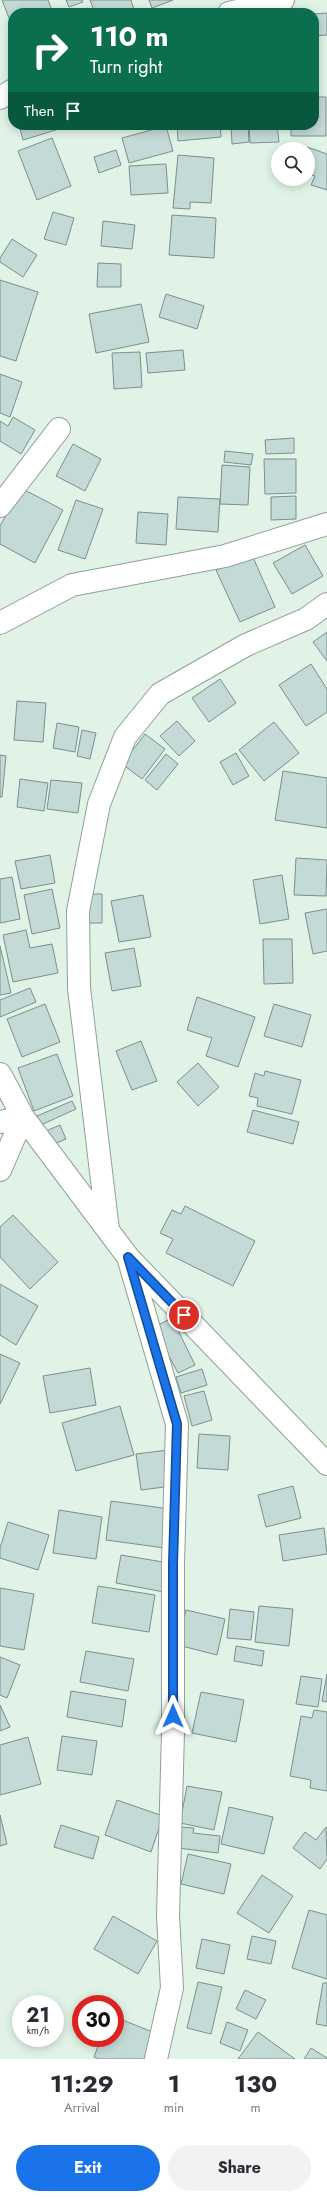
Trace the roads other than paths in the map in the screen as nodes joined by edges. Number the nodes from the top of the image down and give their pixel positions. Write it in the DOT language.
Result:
graph roads {
  1 [pos="283,0"];
  2 [pos="249,8"];
  3 [pos="59,429"];
  4 [pos="0,506"];
  5 [pos="327,524"];
  6 [pos="327,604"];
  7 [pos="0,623"];
  8 [pos="0,1074"];
  9 [pos="23,1116"];
  10 [pos="0,1122"];
  11 [pos="0,1170"];
  12 [pos="108,1230"];
  13 [pos="128,1257"];
  14 [pos="327,1464"];
  15 [pos="156,2059"];
  1 -- 2 [label="street"];
  3 -- 4 [label="street"];
  5 -- 7 [label="street"];
  6 -- 12 [label="street"];
  8 -- 9 [label="street"];
  9 -- 10 [label="street"];
  9 -- 11 [label="street"];
  9 -- 12 [label="street"];
  12 -- 13 [label="street"];
  13 -- 14 [label="street"];
  13 -- 15 [label="street"];
}
